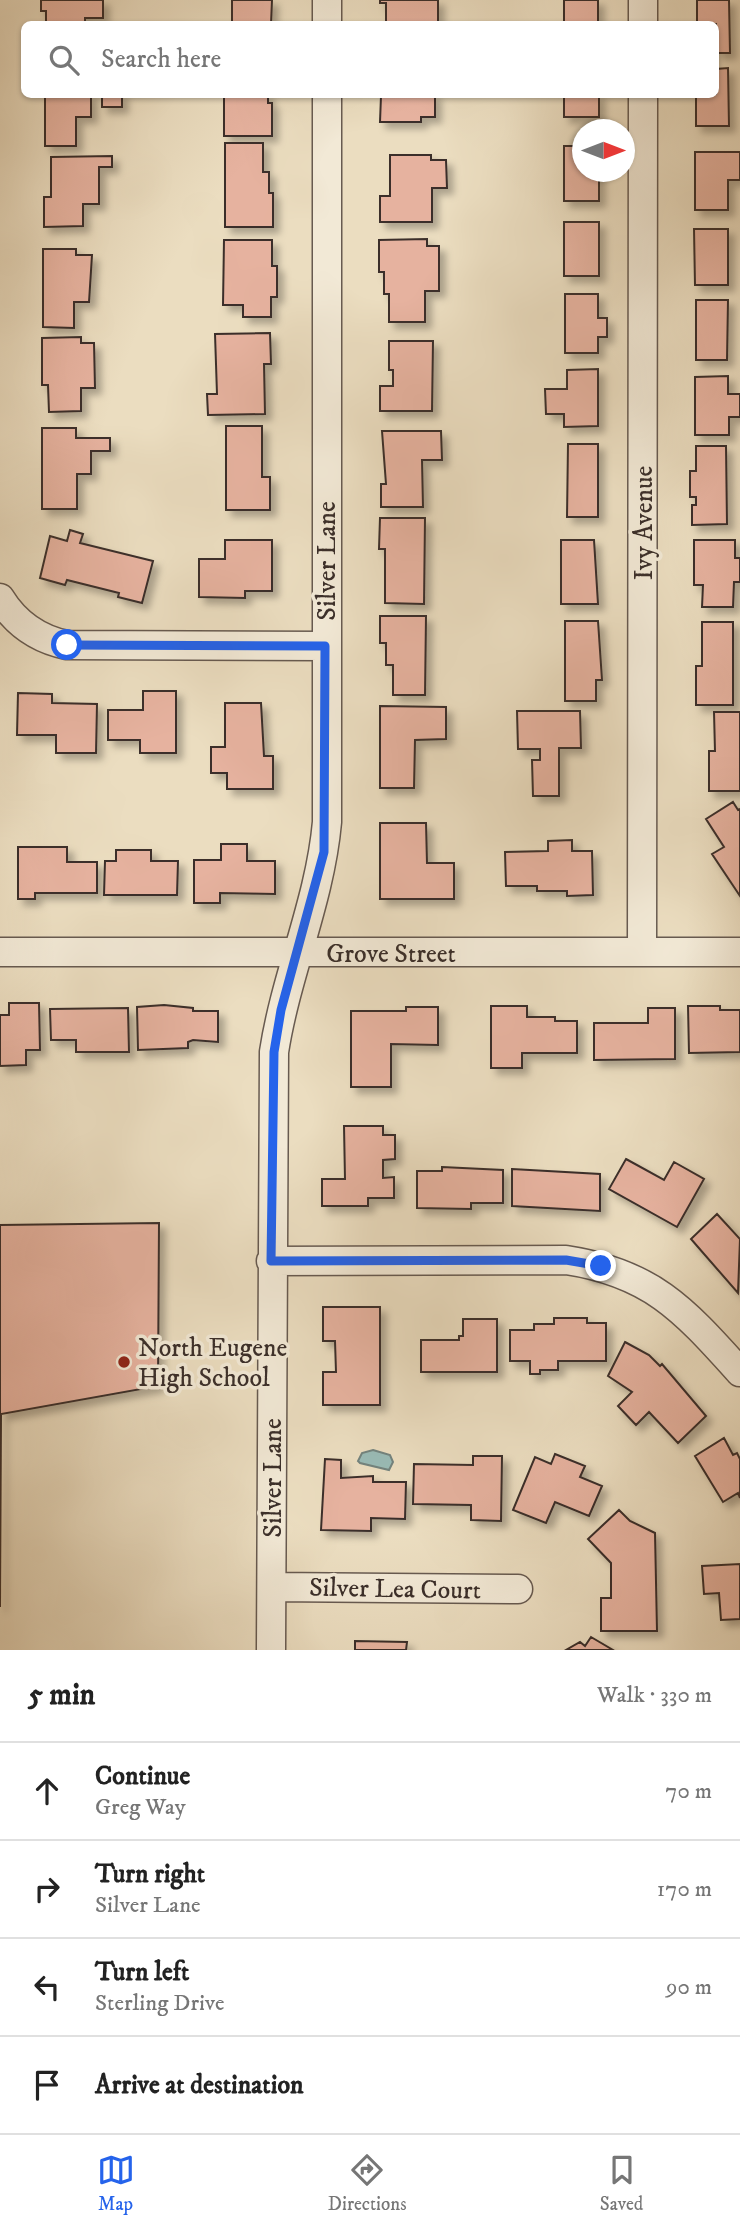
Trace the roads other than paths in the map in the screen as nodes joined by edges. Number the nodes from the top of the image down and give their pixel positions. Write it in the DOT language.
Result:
graph roads {
  1 [pos="327,0"];
  2 [pos="643,0"];
  3 [pos="327,21"];
  4 [pos="643,21"];
  5 [pos="327,98"];
  6 [pos="643,98"];
  7 [pos="0,598"];
  8 [pos="325,646"];
  9 [pos="0,952"];
  10 [pos="642,952"];
  11 [pos="740,952"];
  12 [pos="298,953"];
  13 [pos="271,1261"];
  14 [pos="739,1369"];
  15 [pos="272,1587"];
  16 [pos="518,1590"];
  17 [pos="271,1650"];
  1 -- 3 [label="street"];
  2 -- 4 [label="street"];
  5 -- 8 [label="street, Silver Lane"];
  6 -- 10 [label="street, Ivy Avenue"];
  7 -- 8 [label="street"];
  8 -- 12 [label="street, Silver Lane"];
  9 -- 12 [label="street, Grove Street"];
  10 -- 11 [label="street, Grove Street"];
  10 -- 12 [label="street, Grove Street"];
  12 -- 13 [label="street, Silver Lane"];
  13 -- 14 [label="street"];
  13 -- 15 [label="street, Silver Lane"];
  15 -- 16 [label="street, Silver Lea Court"];
  15 -- 17 [label="street, Silver Lane"];
}
